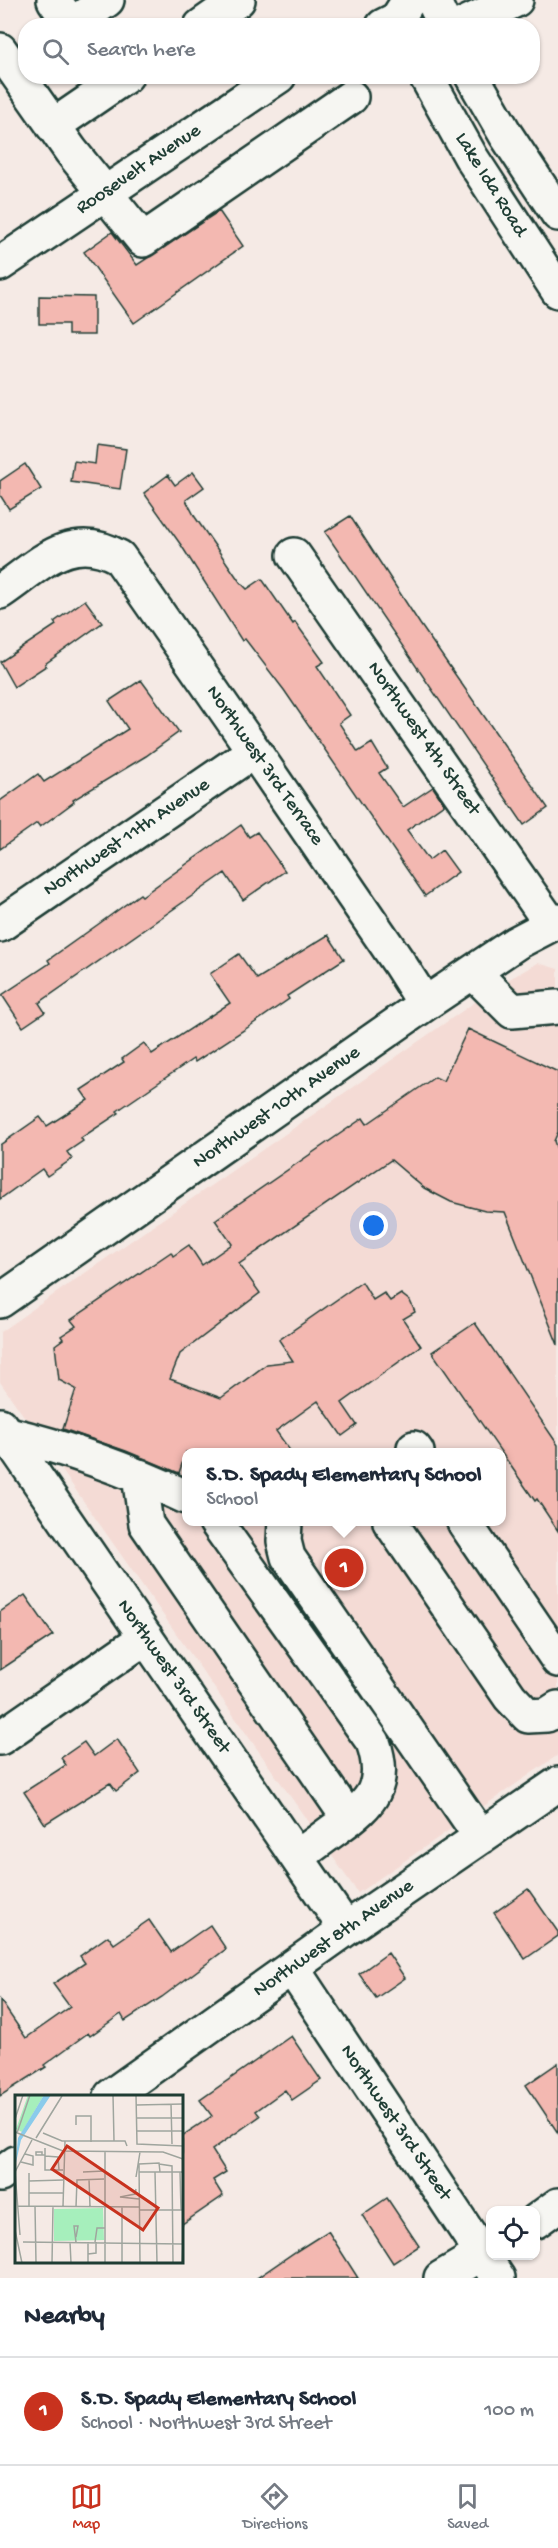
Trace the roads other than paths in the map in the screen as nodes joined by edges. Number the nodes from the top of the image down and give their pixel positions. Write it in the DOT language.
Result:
graph roads {
  1 [pos="54,0"];
  2 [pos="107,0"];
  3 [pos="238,0"];
  4 [pos="433,0"];
  5 [pos="516,0"];
  6 [pos="66,18"];
  7 [pos="80,18"];
  8 [pos="212,18"];
  9 [pos="441,18"];
  10 [pos="477,18"];
  11 [pos="28,84"];
  12 [pos="114,84"];
  13 [pos="267,84"];
  14 [pos="430,84"];
  15 [pos="477,84"];
  16 [pos="351,96"];
  17 [pos="53,126"];
  18 [pos="104,193"];
  19 [pos="558,214"];
  20 [pos="0,264"];
  21 [pos="558,291"];
  22 [pos="294,555"];
  23 [pos="0,592"];
  24 [pos="254,751"];
  25 [pos="555,922"];
  26 [pos="0,925"];
  27 [pos="473,972"];
  28 [pos="425,1004"];
  29 [pos="558,1007"];
  30 [pos="0,1301"];
  31 [pos="3,1429"];
  32 [pos="139,1476"];
  33 [pos="182,1495"];
  34 [pos="220,1526"];
  35 [pos="285,1526"];
  36 [pos="393,1526"];
  37 [pos="467,1526"];
  38 [pos="146,1637"];
  39 [pos="558,1660"];
  40 [pos="558,1708"];
  41 [pos="0,1738"];
  42 [pos="558,1784"];
  43 [pos="349,1819"];
  44 [pos="481,1837"];
  45 [pos="297,1857"];
  46 [pos="346,1929"];
  47 [pos="292,1968"];
  48 [pos="114,2095"];
  49 [pos="15,2164"];
  50 [pos="0,2175"];
  51 [pos="558,2205"];
  52 [pos="540,2218"];
  53 [pos="486,2254"];
  54 [pos="490,2260"];
  55 [pos="441,2278"];
  1 -- 6 [label="street"];
  2 -- 7 [label="street"];
  3 -- 8 [label="street"];
  4 -- 9 [label="street"];
  5 -- 10 [label="street"];
  11 -- 17 [label="street"];
  12 -- 17 [label="street"];
  13 -- 18 [label="street, Roosevelt Avenue"];
  14 -- 21 [label="street, Lake Ida Road"];
  15 -- 19 [label="street, Lake Ida Road"];
  16 -- 18 [label="street"];
  17 -- 18 [label="street"];
  18 -- 20 [label="street, Roosevelt Avenue"];
  22 -- 25 [label="street, Northwest 4th Street"];
  23 -- 24 [label="street, Northwest 3rd Terrace"];
  24 -- 26 [label="street, Northwest 11th Avenue"];
  24 -- 28 [label="street, Northwest 3rd Terrace"];
  25 -- 27 [label="street, Northwest 10th Avenue"];
  27 -- 28 [label="street, Northwest 10th Avenue"];
  27 -- 29 [label="street"];
  28 -- 30 [label="street, Northwest 10th Avenue"];
  31 -- 32 [label="street"];
  31 -- 38 [label="street, Northwest 3rd Street"];
  32 -- 33 [label="street"];
  32 -- 43 [label="street"];
  34 -- 43 [label="street"];
  35 -- 44 [label="street"];
  36 -- 40 [label="street"];
  37 -- 39 [label="street"];
  38 -- 41 [label="street"];
  38 -- 45 [label="street, Northwest 3rd Street"];
  42 -- 44 [label="street, Northwest 8th Avenue"];
  43 -- 45 [label="street"];
  44 -- 46 [label="street, Northwest 8th Avenue"];
  45 -- 46 [label="street, Northwest 3rd Street"];
  46 -- 47 [label="street, Northwest 8th Avenue"];
  47 -- 48 [label="street, Northwest 8th Avenue"];
  47 -- 53 [label="street, Northwest 3rd Street"];
  49 -- 50 [label="street"];
  51 -- 52 [label="street"];
  54 -- 55 [label="street"];
}
